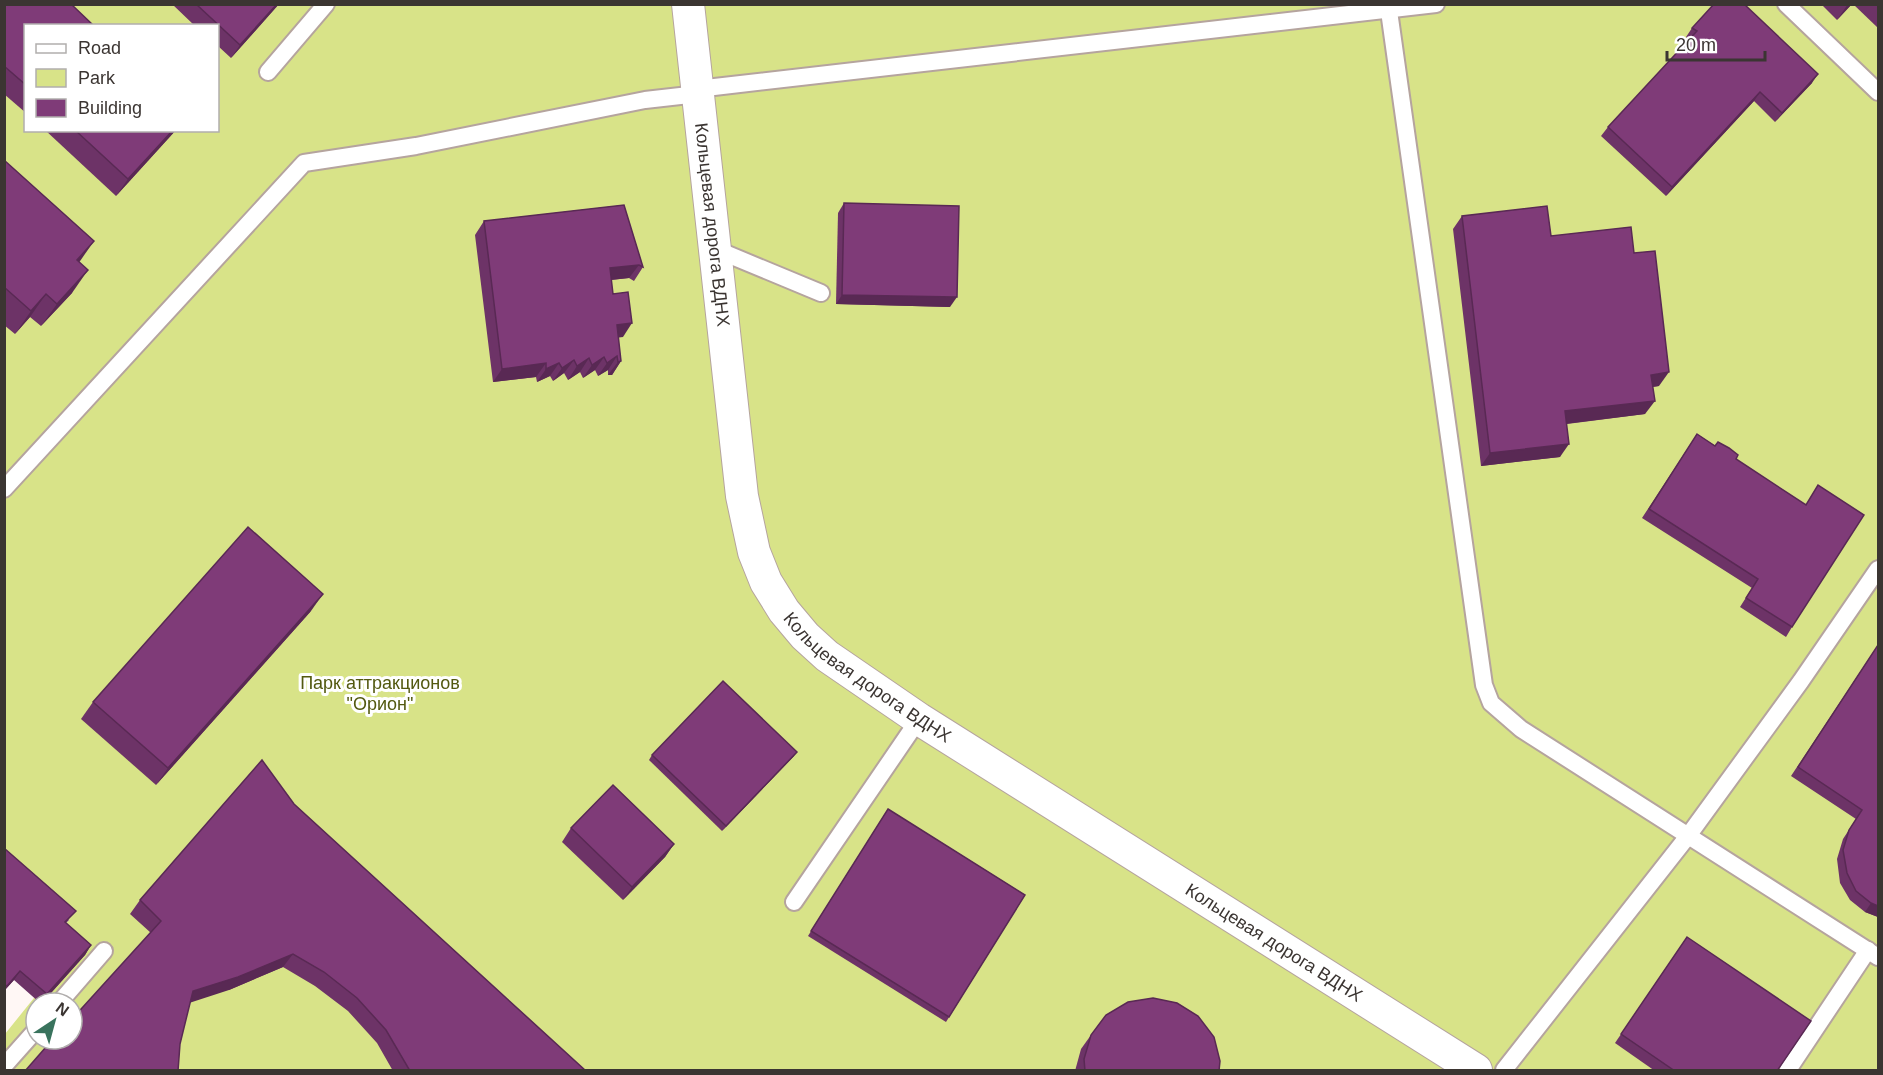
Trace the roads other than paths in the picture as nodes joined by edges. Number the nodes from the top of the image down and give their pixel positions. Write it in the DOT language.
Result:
graph roads {
  1 [pos="326,4"];
  2 [pos="688,4"];
  3 [pos="1436,4"];
  4 [pos="1786,4"];
  5 [pos="1389,11"];
  6 [pos="268,72"];
  7 [pos="697,92"];
  8 [pos="1878,92"];
  9 [pos="715,249"];
  10 [pos="821,293"];
  11 [pos="4,489"];
  12 [pos="1878,569"];
  13 [pos="919,719"];
  14 [pos="1688,836"];
  15 [pos="794,902"];
  16 [pos="104,951"];
  17 [pos="1873,953"];
  18 [pos="69,991"];
  19 [pos="24,1043"];
  20 [pos="4,1066"];
  21 [pos="1476,1071"];
  22 [pos="1504,1071"];
  23 [pos="1788,1071"];
  1 -- 6 [label="lane"];
  2 -- 7 [label="street, Кольцевая дорога ВДНХ"];
  3 -- 5 [label="lane"];
  4 -- 8 [label="lane"];
  5 -- 7 [label="lane"];
  5 -- 14 [label="lane"];
  7 -- 9 [label="street, Кольцевая дорога ВДНХ"];
  7 -- 11 [label="lane"];
  9 -- 10 [label="lane"];
  9 -- 13 [label="street, Кольцевая дорога ВДНХ"];
  12 -- 14 [label="lane"];
  13 -- 15 [label="lane"];
  13 -- 21 [label="street, Кольцевая дорога ВДНХ"];
  14 -- 17 [label="lane"];
  14 -- 22 [label="lane"];
  16 -- 18 [label="lane"];
  17 -- 23 [label="lane"];
  19 -- 20 [label="lane"];
}
